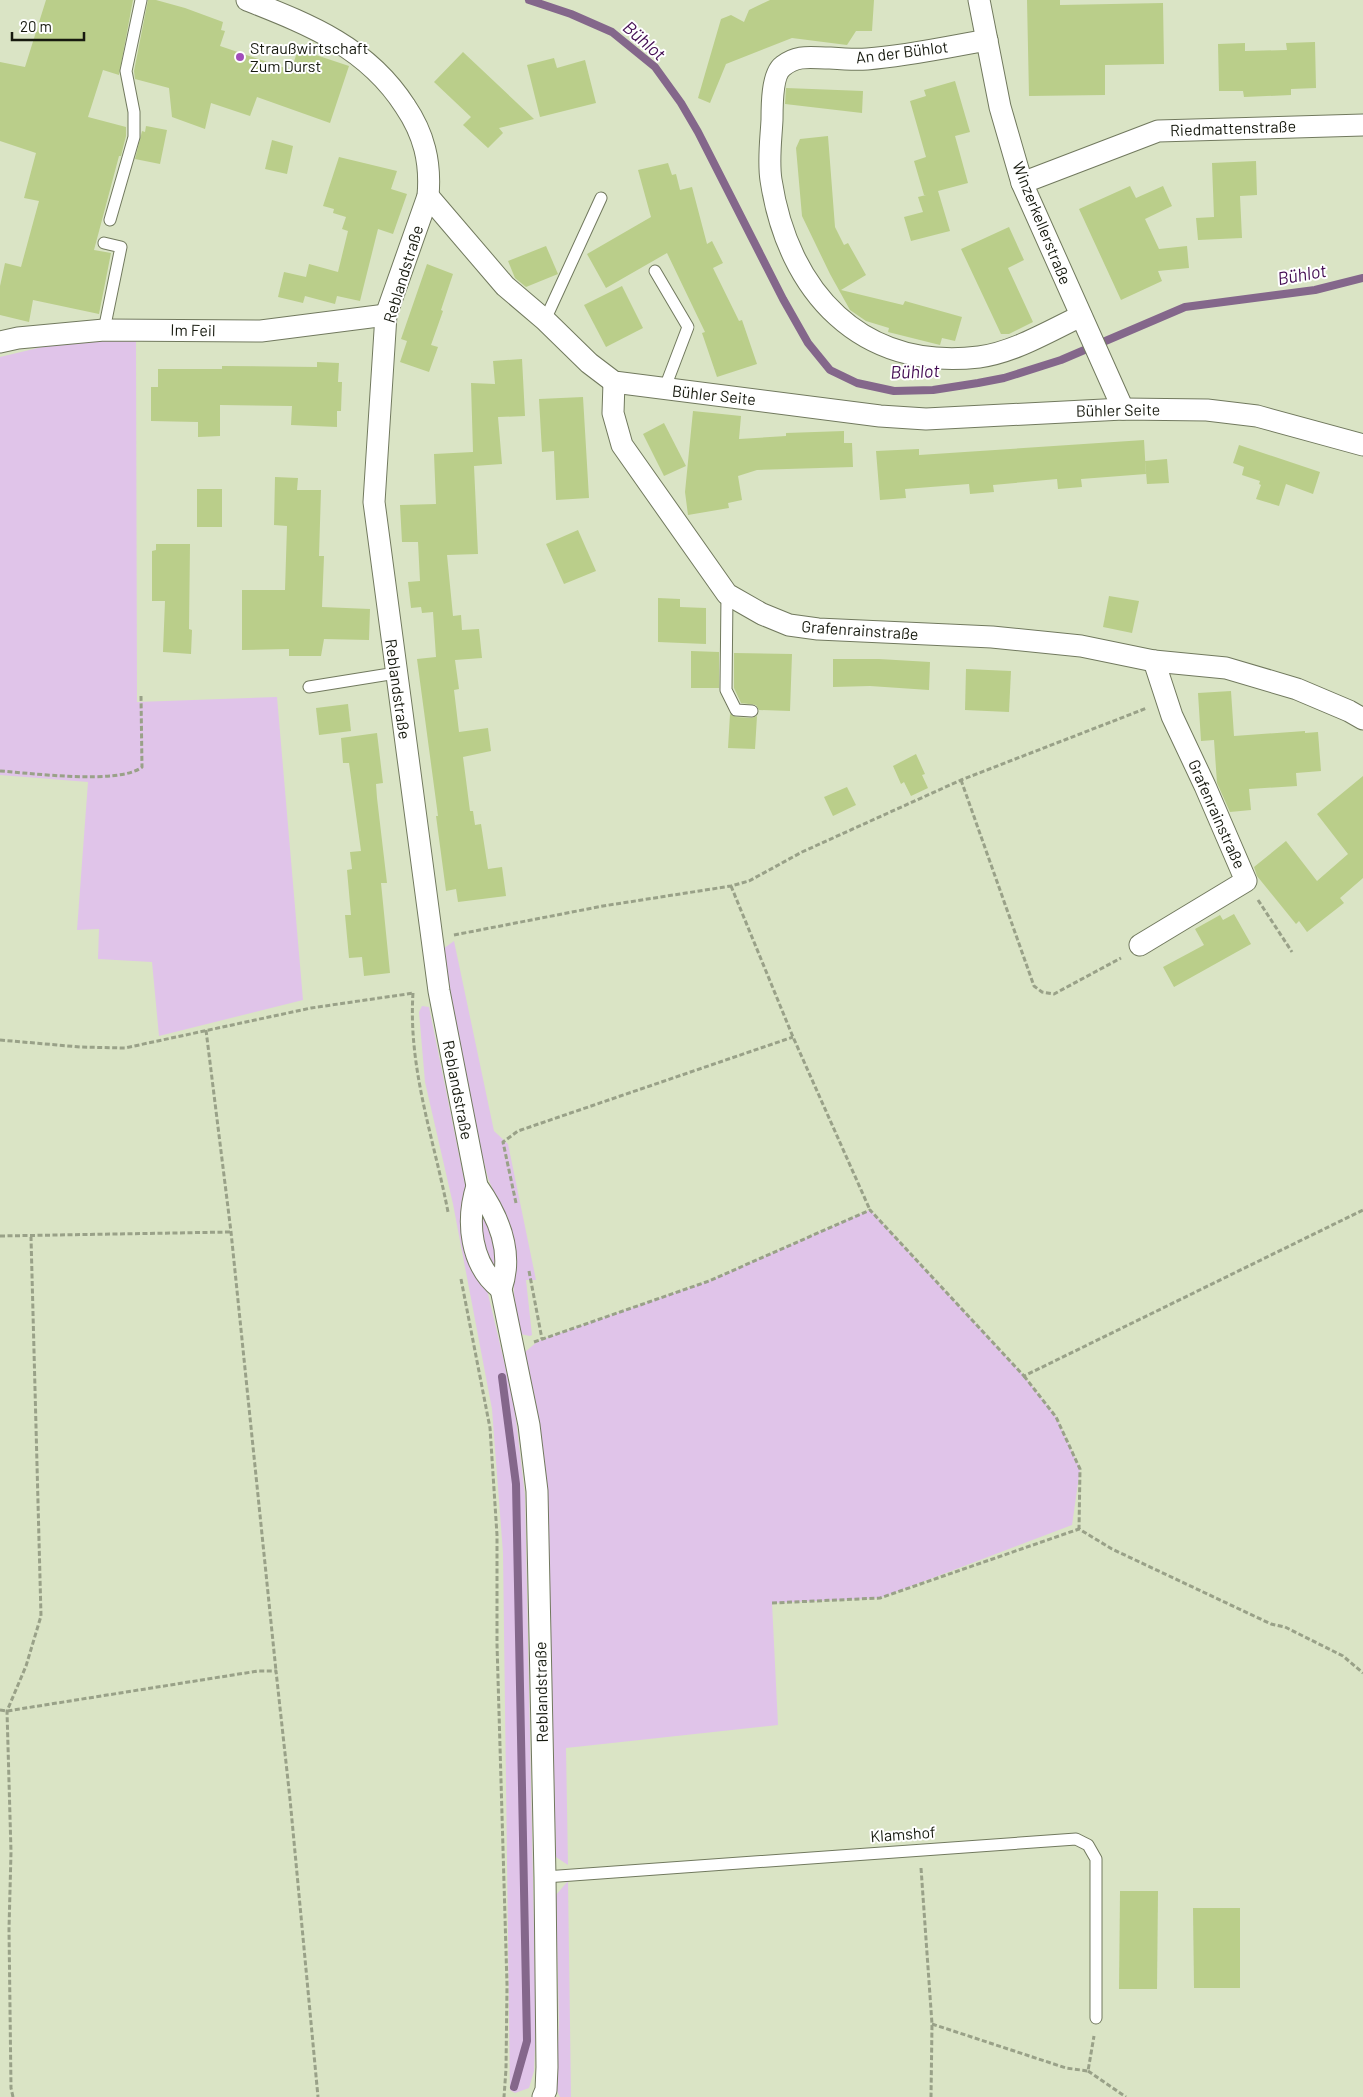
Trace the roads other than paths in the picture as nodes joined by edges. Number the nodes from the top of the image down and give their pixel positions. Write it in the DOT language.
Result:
graph roads {
  1 [pos="141,0"];
  2 [pos="247,0"];
  3 [pos="979,0"];
  4 [pos="987,40"];
  5 [pos="1363,125"];
  6 [pos="1022,182"];
  7 [pos="428,196"];
  8 [pos="601,198"];
  9 [pos="110,220"];
  10 [pos="104,243"];
  11 [pos="655,271"];
  12 [pos="386,315"];
  13 [pos="545,320"];
  14 [pos="1085,324"];
  15 [pos="104,330"];
  16 [pos="0,342"];
  17 [pos="614,382"];
  18 [pos="664,390"];
  19 [pos="1122,408"];
  20 [pos="1363,445"];
  21 [pos="727,594"];
  22 [pos="1154,661"];
  23 [pos="396,673"];
  24 [pos="309,687"];
  25 [pos="752,711"];
  26 [pos="1363,720"];
  27 [pos="1140,945"];
  28 [pos="477,1186"];
  29 [pos="501,1289"];
  30 [pos="545,1877"];
  31 [pos="1096,2018"];
  32 [pos="543,2097"];
  1 -- 9 [label="lane"];
  2 -- 7 [label="street"];
  3 -- 4 [label="street, Winzerkellerstraße"];
  4 -- 6 [label="street, Winzerkellerstraße"];
  4 -- 14 [label="street, An der Bühlot"];
  5 -- 6 [label="street, Riedmattenstraße"];
  6 -- 14 [label="street, Winzerkellerstraße"];
  7 -- 12 [label="street, Reblandstraße"];
  7 -- 13 [label="street, Bühler Seite"];
  8 -- 13 [label="lane"];
  10 -- 15 [label="lane"];
  11 -- 18 [label="lane"];
  12 -- 15 [label="street, Im Feil"];
  12 -- 23 [label="street, Reblandstraße"];
  13 -- 17 [label="street, Bühler Seite"];
  14 -- 19 [label="street, Winzerkellerstraße"];
  15 -- 16 [label="street, Im Feil"];
  17 -- 18 [label="street, Bühler Seite"];
  17 -- 21 [label="street, Grafenrainstraße"];
  18 -- 19 [label="street, Bühler Seite"];
  19 -- 20 [label="street, Bühler Seite"];
  21 -- 22 [label="street, Grafenrainstraße"];
  21 -- 25 [label="lane"];
  22 -- 26 [label="street, Grafenrainstraße"];
  22 -- 27 [label="street, Grafenrainstraße"];
  23 -- 24 [label="lane"];
  23 -- 28 [label="street, Reblandstraße"];
  28 -- 29 [label="street, Reblandstraße"];
  28 -- 29 [label="street, Reblandstraße"];
  29 -- 30 [label="street, Reblandstraße"];
  30 -- 31 [label="lane, Klamshof"];
  30 -- 32 [label="street, Reblandstraße"];
}
